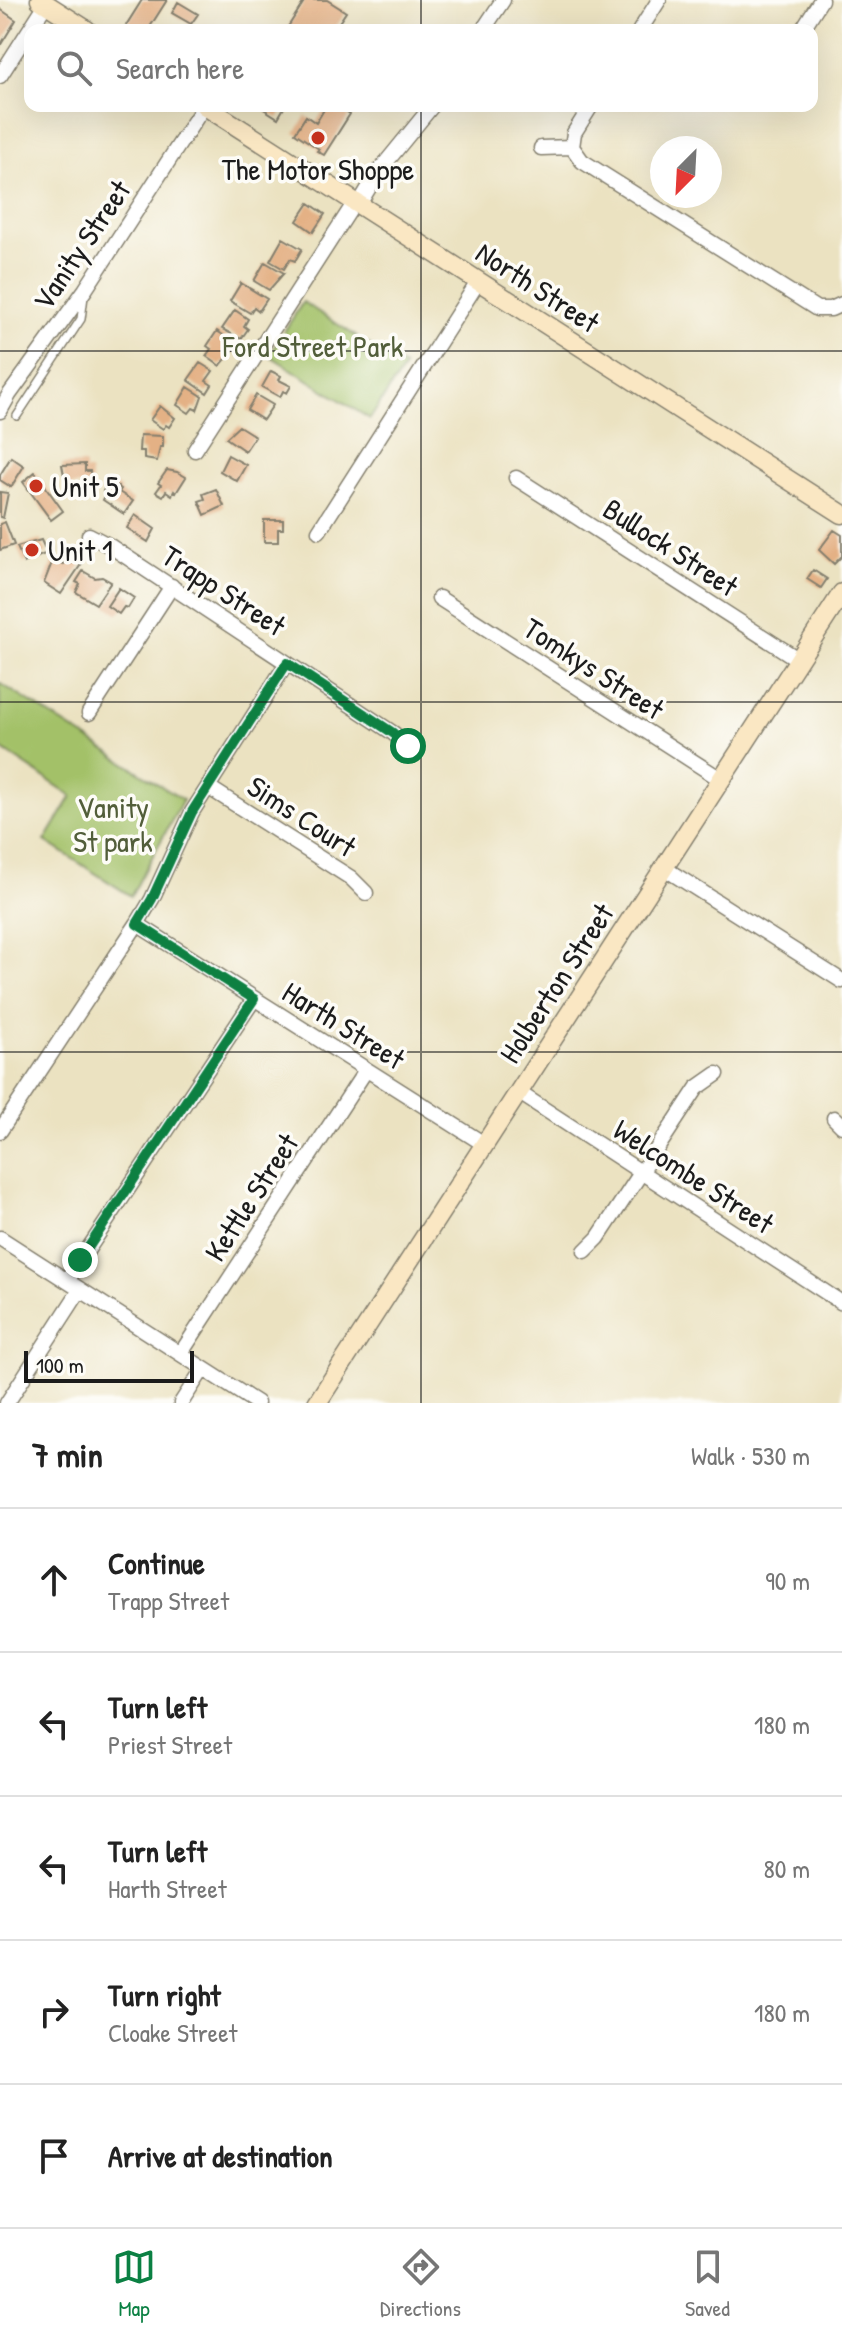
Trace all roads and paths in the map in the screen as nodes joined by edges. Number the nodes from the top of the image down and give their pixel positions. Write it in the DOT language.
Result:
graph roads {
  1 [pos="503,0"];
  2 [pos="659,0"];
  3 [pos="821,0"];
  4 [pos="43,2"];
  5 [pos="30,24"];
  6 [pos="78,24"];
  7 [pos="487,24"];
  8 [pos="644,24"];
  9 [pos="806,24"];
  10 [pos="24,35"];
  11 [pos="0,76"];
  12 [pos="200,112"];
  13 [pos="213,112"];
  14 [pos="427,112"];
  15 [pos="587,112"];
  16 [pos="572,147"];
  17 [pos="541,148"];
  18 [pos="357,203"];
  19 [pos="478,282"];
  20 [pos="85,290"];
  21 [pos="842,304"];
  22 [pos="4,392"];
  23 [pos="0,411"];
  24 [pos="17,416"];
  25 [pos="195,450"];
  26 [pos="516,478"];
  27 [pos="842,514"];
  28 [pos="319,531"];
  29 [pos="89,535"];
  30 [pos="172,586"];
  31 [pos="842,593"];
  32 [pos="439,598"];
  33 [pos="799,660"];
  34 [pos="287,663"];
  35 [pos="89,713"];
  36 [pos="408,746"];
  37 [pos="722,780"];
  38 [pos="208,787"];
  39 [pos="664,868"];
  40 [pos="366,893"];
  41 [pos="137,924"];
  42 [pos="842,981"];
  43 [pos="254,999"];
  44 [pos="366,1070"];
  45 [pos="717,1074"];
  46 [pos="518,1092"];
  47 [pos="0,1131"];
  48 [pos="484,1144"];
  49 [pos="642,1173"];
  50 [pos="0,1238"];
  51 [pos="585,1251"];
  52 [pos="67,1281"];
  53 [pos="80,1290"];
  54 [pos="842,1303"];
  55 [pos="181,1353"];
  56 [pos="203,1369"];
  57 [pos="7,1403"];
  58 [pos="181,1403"];
  59 [pos="257,1403"];
  60 [pos="317,1403"];
  1 -- 7 [label="street"];
  2 -- 8 [label="street"];
  3 -- 9 [label="street"];
  4 -- 5 [label="street"];
  4 -- 6 [label="main road"];
  10 -- 11 [label="street"];
  12 -- 20 [label="street, Vanity Street"];
  13 -- 18 [label="main road, North Street"];
  14 -- 18 [label="street"];
  15 -- 16 [label="street"];
  16 -- 17 [label="street"];
  16 -- 21 [label="street"];
  18 -- 19 [label="main road, North Street"];
  18 -- 25 [label="street"];
  19 -- 27 [label="main road, North Street"];
  19 -- 28 [label="street"];
  20 -- 22 [label="street, Vanity Street"];
  20 -- 24 [label="lane"];
  22 -- 23 [label="street, Vanity Street"];
  26 -- 33 [label="street, Bullock Street"];
  29 -- 30 [label="street, Trapp Street"];
  30 -- 34 [label="street, Trapp Street"];
  30 -- 35 [label="street"];
  31 -- 33 [label="main road, Holberton Street"];
  32 -- 37 [label="street, Tomkys Street"];
  33 -- 37 [label="main road, Holberton Street"];
  34 -- 36 [label="street, Trapp Street"];
  34 -- 38 [label="street"];
  37 -- 39 [label="main road, Holberton Street"];
  38 -- 40 [label="street, Sims Court"];
  38 -- 41 [label="street"];
  39 -- 42 [label="street"];
  39 -- 46 [label="main road, Holberton Street"];
  41 -- 43 [label="street, Harth Street"];
  41 -- 47 [label="street"];
  43 -- 44 [label="street, Harth Street"];
  43 -- 52 [label="street"];
  44 -- 48 [label="street, Harth Street"];
  44 -- 55 [label="street, Kettle Street"];
  45 -- 49 [label="street"];
  46 -- 48 [label="main road, Holberton Street"];
  46 -- 49 [label="street, Welcombe Street"];
  48 -- 60 [label="main road, Holberton Street"];
  49 -- 51 [label="street"];
  49 -- 54 [label="street, Welcombe Street"];
  50 -- 52 [label="street"];
  52 -- 53 [label="street"];
  53 -- 55 [label="street"];
  53 -- 57 [label="street"];
  55 -- 56 [label="street"];
  56 -- 58 [label="street"];
  56 -- 59 [label="street"];
}
